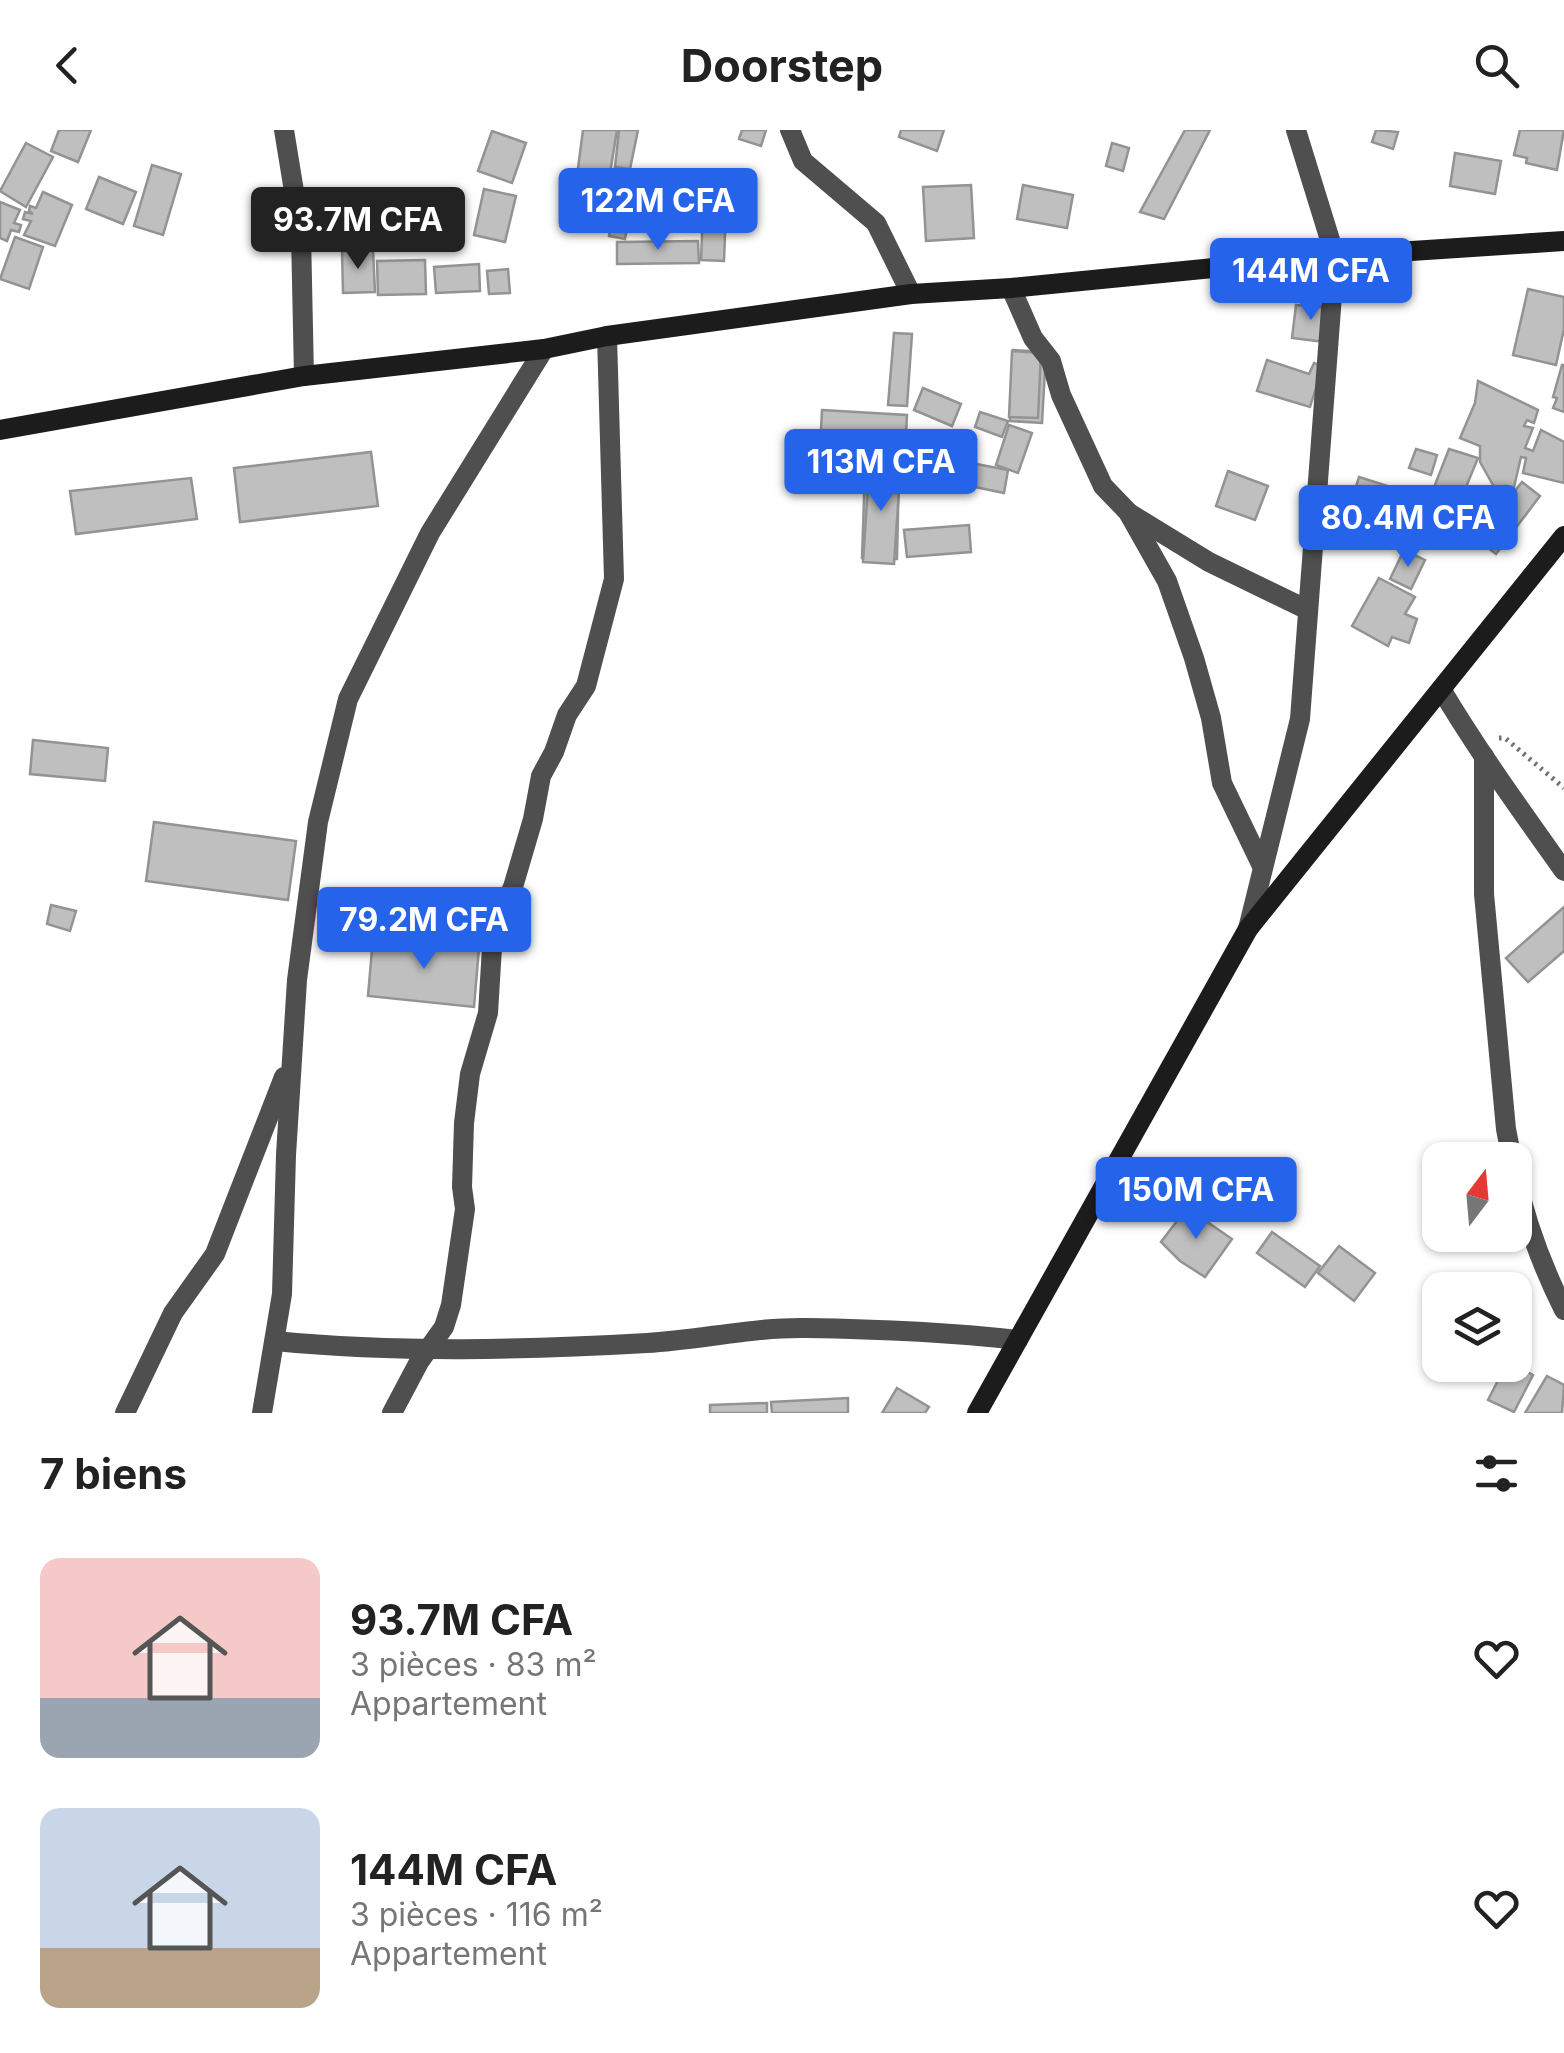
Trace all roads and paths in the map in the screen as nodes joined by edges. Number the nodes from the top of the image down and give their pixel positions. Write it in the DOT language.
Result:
graph roads {
  1 [pos="284,130"];
  2 [pos="790,130"];
  3 [pos="1296,130"];
  4 [pos="1564,241"];
  5 [pos="1334,256"];
  6 [pos="1011,288"];
  7 [pos="911,294"];
  8 [pos="607,336"];
  9 [pos="544,349"];
  10 [pos="304,376"];
  11 [pos="0,430"];
  12 [pos="1128,512"];
  13 [pos="1564,536"];
  14 [pos="1308,610"];
  15 [pos="1441,689"];
  16 [pos="1478,748"];
  17 [pos="1564,788"];
  18 [pos="1261,864"];
  19 [pos="1564,871"];
  20 [pos="1248,929"];
  21 [pos="292,1053"];
  22 [pos="1510,1142"];
  23 [pos="1532,1228"];
  24 [pos="1564,1310"];
  25 [pos="1018,1340"];
  26 [pos="275,1341"];
  27 [pos="431,1348"];
  28 [pos="126,1413"];
  29 [pos="262,1413"];
  30 [pos="392,1413"];
  31 [pos="977,1413"];
  1 -- 10 [label="street"];
  2 -- 7 [label="street"];
  3 -- 5 [label="street"];
  4 -- 5 [label="street"];
  5 -- 6 [label="street"];
  5 -- 14 [label="street"];
  6 -- 7 [label="street"];
  6 -- 12 [label="street"];
  7 -- 8 [label="street"];
  8 -- 9 [label="street"];
  8 -- 27 [label="street"];
  9 -- 10 [label="street"];
  9 -- 21 [label="street"];
  10 -- 11 [label="street"];
  12 -- 14 [label="street"];
  12 -- 18 [label="street"];
  13 -- 15 [label="street"];
  14 -- 18 [label="street"];
  15 -- 16 [label="street"];
  15 -- 20 [label="street"];
  16 -- 17 [label="path"];
  16 -- 19 [label="street"];
  16 -- 22 [label="street"];
  18 -- 20 [label="street"];
  20 -- 25 [label="street"];
  21 -- 26 [label="street"];
  21 -- 28 [label="street"];
  23 -- 24 [label="street"];
  25 -- 27 [label="street"];
  25 -- 31 [label="street"];
  26 -- 27 [label="street"];
  26 -- 29 [label="street"];
  27 -- 30 [label="street"];
}
